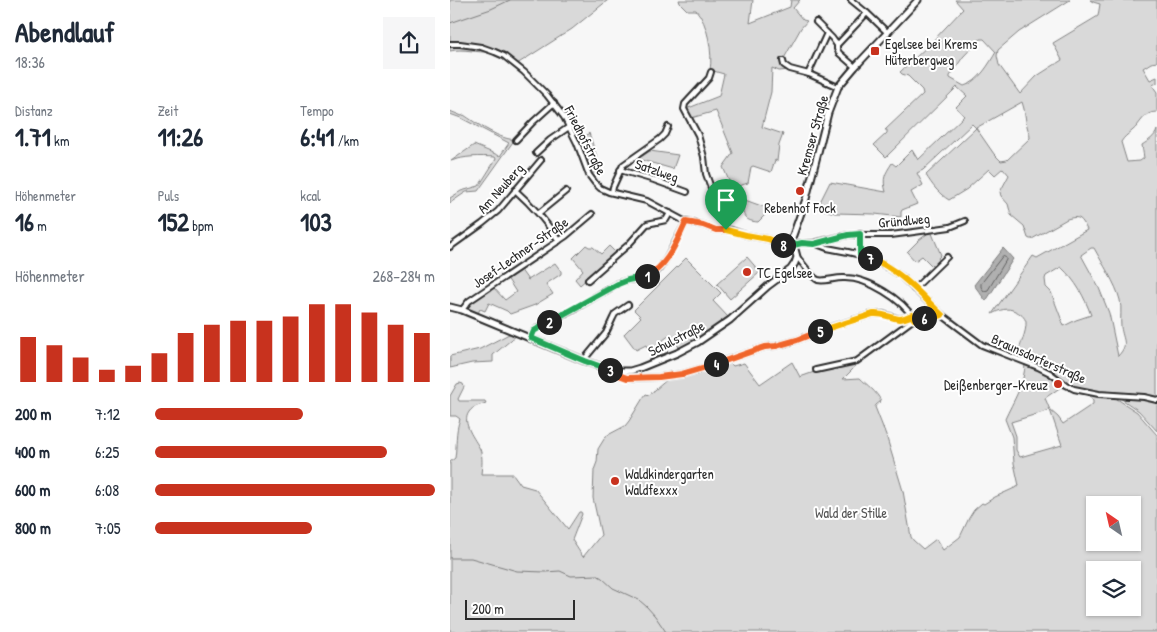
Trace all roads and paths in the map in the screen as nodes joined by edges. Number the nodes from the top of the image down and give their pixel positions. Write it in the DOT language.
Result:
graph roads {
  1 [pos="918,0"];
  2 [pos="855,1"];
  3 [pos="867,13"];
  4 [pos="816,22"];
  5 [pos="827,33"];
  6 [pos="888,33"];
  7 [pos="450,44"];
  8 [pos="837,46"];
  9 [pos="783,61"];
  10 [pos="855,67"];
  11 [pos="711,72"];
  12 [pos="809,74"];
  13 [pos="838,87"];
  14 [pos="554,104"];
  15 [pos="569,127"];
  16 [pos="668,127"];
  17 [pos="516,140"];
  18 [pos="536,153"];
  19 [pos="541,160"];
  20 [pos="620,170"];
  21 [pos="515,190"];
  22 [pos="566,191"];
  23 [pos="612,192"];
  24 [pos="687,192"];
  25 [pos="539,213"];
  26 [pos="670,213"];
  27 [pos="592,214"];
  28 [pos="965,221"];
  29 [pos="686,222"];
  30 [pos="726,230"];
  31 [pos="860,234"];
  32 [pos="559,241"];
  33 [pos="793,244"];
  34 [pos="814,244"];
  35 [pos="450,247"];
  36 [pos="860,255"];
  37 [pos="796,257"];
  38 [pos="947,257"];
  39 [pos="588,280"];
  40 [pos="914,289"];
  41 [pos="628,305"];
  42 [pos="450,307"];
  43 [pos="462,310"];
  44 [pos="942,315"];
  45 [pos="913,317"];
  46 [pos="531,338"];
  47 [pos="585,361"];
  48 [pos="816,370"];
  49 [pos="613,371"];
  50 [pos="1157,400"];
  1 -- 6 [label="street, Kremser Straße"];
  2 -- 3 [label="street"];
  3 -- 6 [label="street"];
  3 -- 8 [label="street"];
  4 -- 5 [label="street"];
  5 -- 8 [label="street"];
  5 -- 12 [label="street"];
  6 -- 10 [label="street, Kremser Straße"];
  7 -- 14 [label="street, Friedhofstraße"];
  8 -- 10 [label="street"];
  9 -- 12 [label="street"];
  10 -- 13 [label="street, Kremser Straße"];
  11 -- 30 [label="street"];
  12 -- 13 [label="street"];
  13 -- 33 [label="street, Kremser Straße"];
  14 -- 15 [label="street, Friedhofstraße"];
  14 -- 17 [label="street"];
  15 -- 18 [label="street"];
  15 -- 23 [label="street, Friedhofstraße"];
  16 -- 20 [label="street, Satzlweg"];
  19 -- 21 [label="street, Am Neuberg"];
  20 -- 23 [label="street, Satzlweg"];
  20 -- 24 [label="street, Satzlweg"];
  21 -- 25 [label="street"];
  21 -- 35 [label="street, Am Neuberg"];
  22 -- 25 [label="street"];
  23 -- 26 [label="street, Friedhofstraße"];
  25 -- 32 [label="street"];
  26 -- 29 [label="street, Friedhofstraße"];
  26 -- 39 [label="street"];
  27 -- 32 [label="street, Josef-Lechner-Straße"];
  28 -- 31 [label="street, Gründlweg"];
  29 -- 30 [label="street, Friedhofstraße"];
  29 -- 46 [label="street"];
  30 -- 33 [label="street, Braunsdorferstraße"];
  31 -- 34 [label="street, Gründlweg"];
  31 -- 36 [label="street"];
  32 -- 43 [label="street, Josef-Lechner-Straße"];
  33 -- 34 [label="street, Braunsdorferstraße"];
  33 -- 37 [label="street"];
  34 -- 36 [label="street, Braunsdorferstraße"];
  36 -- 40 [label="street, Braunsdorferstraße"];
  37 -- 45 [label="street"];
  37 -- 49 [label="street, Schulstraße"];
  38 -- 40 [label="street"];
  40 -- 44 [label="street, Braunsdorferstraße"];
  41 -- 47 [label="street"];
  42 -- 43 [label="street, Schulstraße"];
  43 -- 46 [label="street, Schulstraße"];
  44 -- 45 [label="street"];
  44 -- 50 [label="street, Braunsdorferstraße"];
  45 -- 48 [label="street"];
  45 -- 49 [label="street"];
  46 -- 47 [label="street, Schulstraße"];
  47 -- 49 [label="street, Schulstraße"];
}
